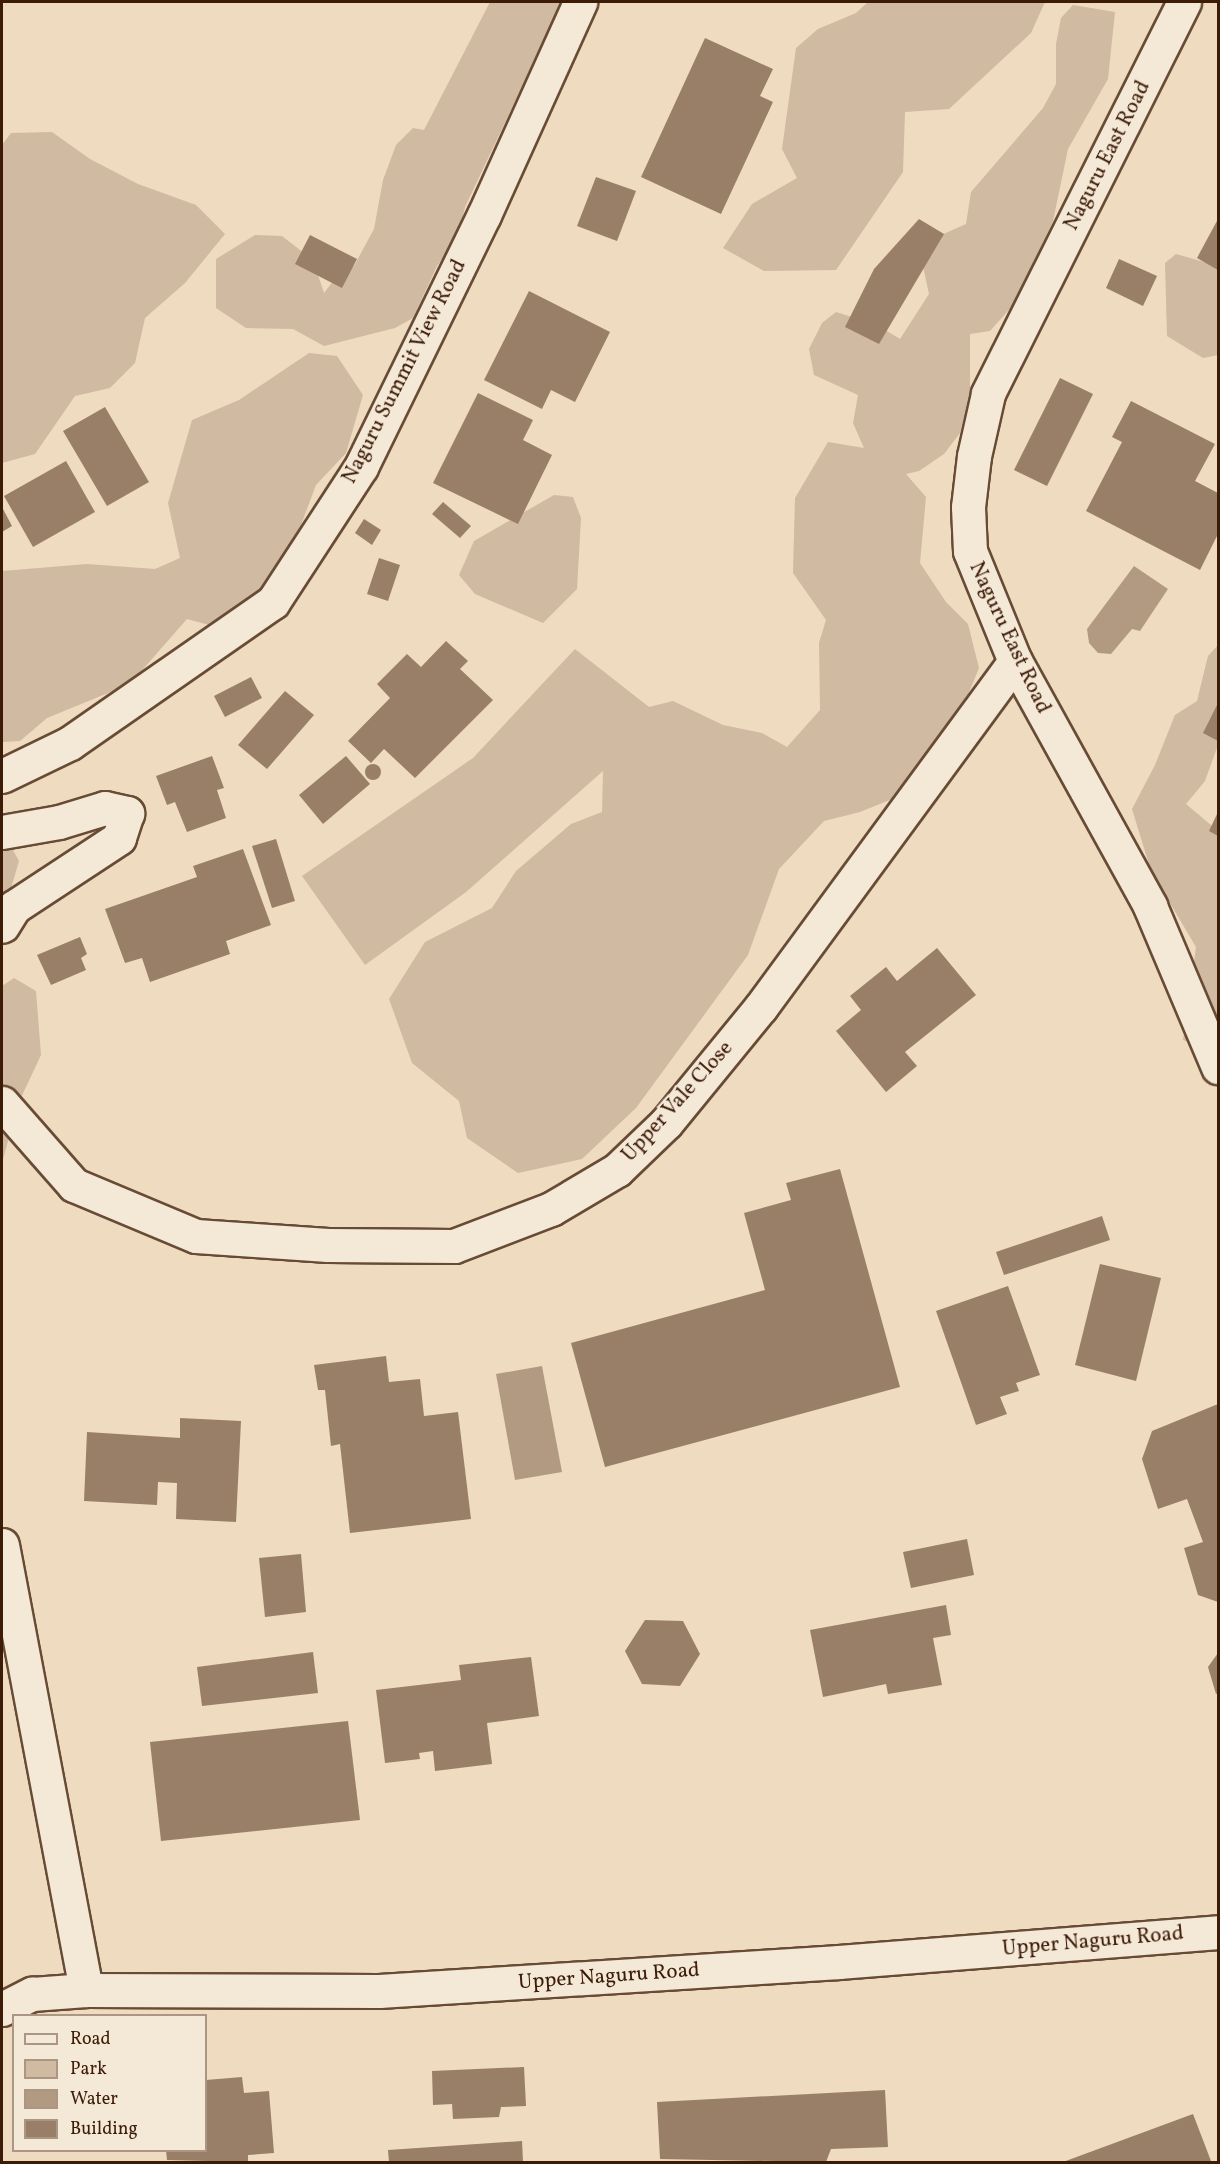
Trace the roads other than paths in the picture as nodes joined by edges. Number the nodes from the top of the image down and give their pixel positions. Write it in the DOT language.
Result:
graph roads {
  1 [pos="580,2"];
  2 [pos="1184,2"];
  3 [pos="1015,661"];
  4 [pos="2,776"];
  5 [pos="2,832"];
  6 [pos="2,926"];
  7 [pos="1218,1067"];
  8 [pos="2,1103"];
  9 [pos="2,1545"];
  10 [pos="1218,1932"];
  11 [pos="86,1990"];
  12 [pos="2,2009"];
  1 -- 4 [label="street, Naguru Summit View Road"];
  2 -- 3 [label="street, Naguru East Road"];
  3 -- 7 [label="street, Naguru East Road"];
  3 -- 8 [label="street, Upper Vale Close"];
  5 -- 6 [label="street"];
  9 -- 11 [label="street"];
  10 -- 11 [label="street, Upper Naguru Road"];
  11 -- 12 [label="street, Upper Naguru Road"];
}
